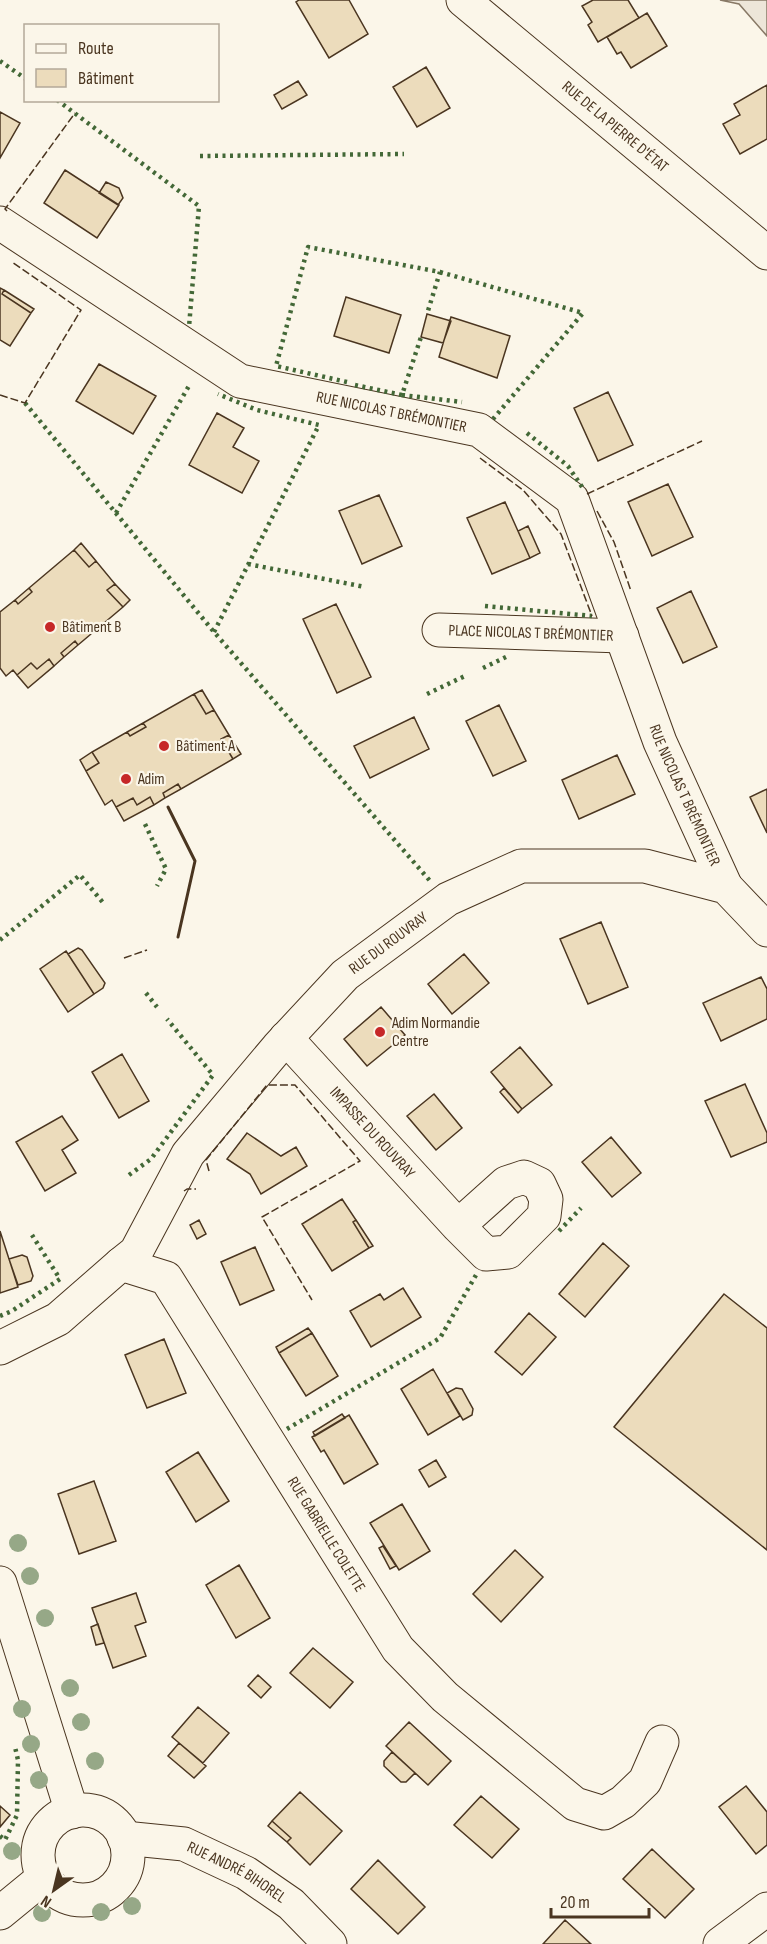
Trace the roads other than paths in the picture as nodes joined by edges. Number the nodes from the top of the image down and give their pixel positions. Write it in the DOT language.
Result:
graph roads {
  1 [pos="463,0"];
  2 [pos="0,223"];
  3 [pos="767,253"];
  4 [pos="439,630"];
  5 [pos="622,636"];
  6 [pos="726,887"];
  7 [pos="767,930"];
  8 [pos="286,1038"];
  9 [pos="458,1226"];
  10 [pos="121,1264"];
  11 [pos="0,1348"];
  12 [pos="0,1585"];
  13 [pos="662,1742"];
  14 [pos="72,1812"];
  15 [pos="124,1838"];
  16 [pos="44,1877"];
  17 [pos="767,1909"];
  18 [pos="0,1913"];
  19 [pos="330,1944"];
  20 [pos="720,1944"];
  1 -- 3 [label="street, RUE DE LA PIERRE D'ÉTAT"];
  2 -- 5 [label="street, RUE NICOLAS T BRÉMONTIER"];
  4 -- 5 [label="street, PLACE NICOLAS T BRÉMONTIER"];
  5 -- 6 [label="street, RUE NICOLAS T BRÉMONTIER"];
  6 -- 7 [label="street"];
  6 -- 8 [label="street, RUE DU ROUVRAY"];
  8 -- 9 [label="street, IMPASSE DU ROUVRAY"];
  8 -- 10 [label="street, RUE DU ROUVRAY"];
  10 -- 11 [label="street"];
  10 -- 13 [label="street, RUE GABRIELLE COLETTE"];
  12 -- 14 [label="street"];
  14 -- 15 [label="street"];
  14 -- 16 [label="street"];
  15 -- 16 [label="street"];
  15 -- 19 [label="street, RUE ANDRÉ BIHOREL"];
  16 -- 18 [label="street"];
  17 -- 20 [label="street"];
}
